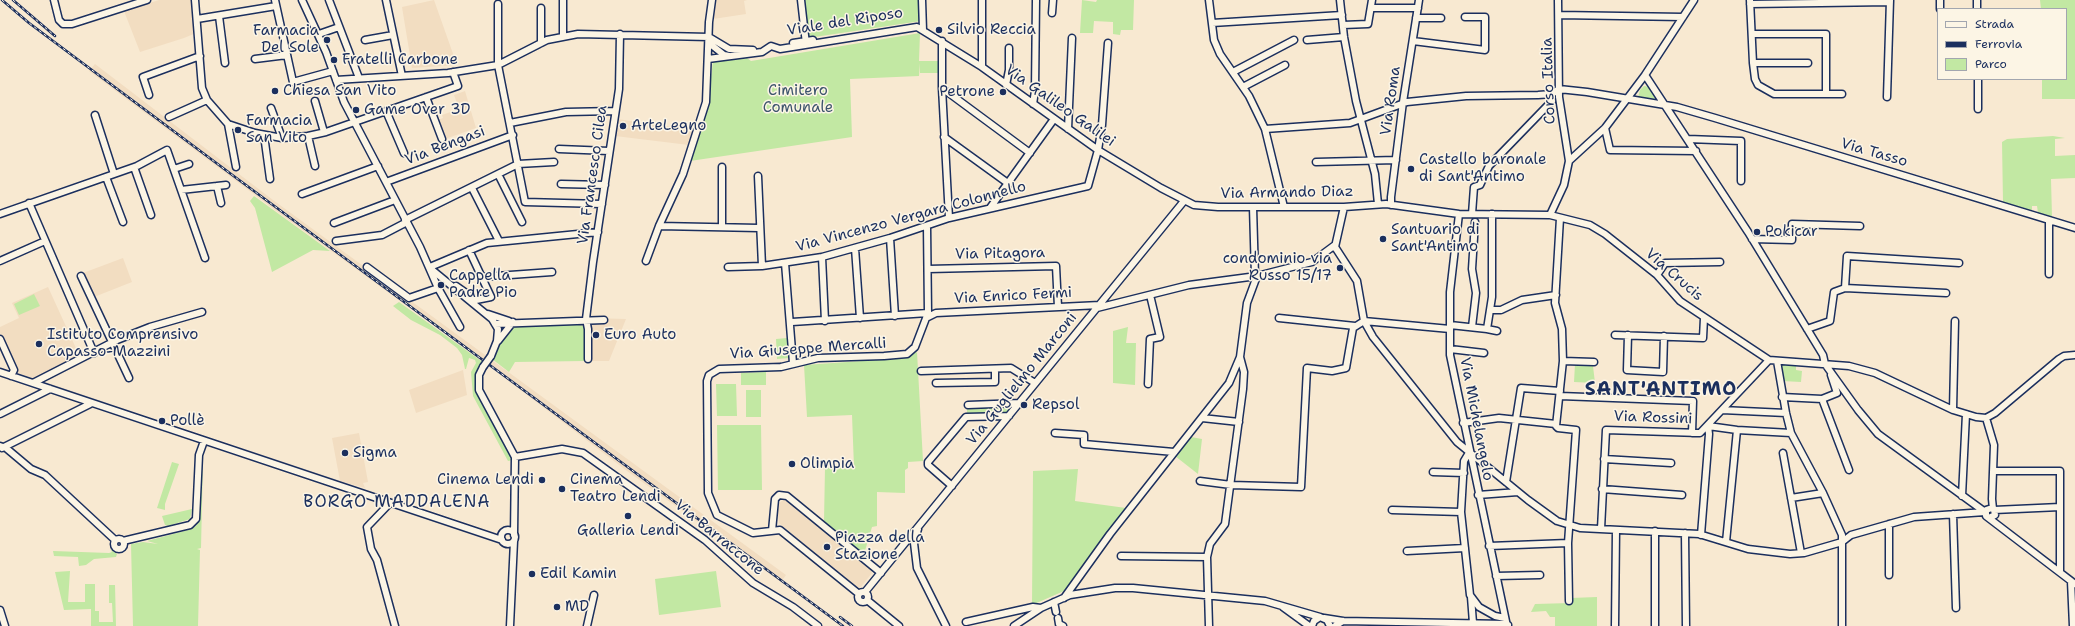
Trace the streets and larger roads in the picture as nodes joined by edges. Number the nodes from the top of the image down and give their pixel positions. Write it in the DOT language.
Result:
graph roads {
  1 [pos="54,0"];
  2 [pos="147,0"];
  3 [pos="195,0"];
  4 [pos="302,0"];
  5 [pos="329,0"];
  6 [pos="386,0"];
  7 [pos="562,0"];
  8 [pos="712,0"];
  9 [pos="801,0"];
  10 [pos="922,0"];
  11 [pos="982,0"];
  12 [pos="1036,0"];
  13 [pos="1053,0"];
  14 [pos="1209,0"];
  15 [pos="1340,0"];
  16 [pos="1372,0"];
  17 [pos="1419,0"];
  18 [pos="1558,0"];
  19 [pos="1694,0"];
  20 [pos="1890,1"];
  21 [pos="1750,2"];
  22 [pos="275,3"];
  23 [pos="498,4"];
  24 [pos="541,8"];
  25 [pos="1371,8"];
  26 [pos="1418,8"];
  27 [pos="1052,13"];
  28 [pos="1342,15"];
  29 [pos="1559,15"];
  30 [pos="219,16"];
  31 [pos="1465,17"];
  32 [pos="1683,17"];
  33 [pos="1416,18"];
  34 [pos="1441,18"];
  35 [pos="197,19"];
  36 [pos="1212,23"];
  37 [pos="1343,25"];
  38 [pos="923,26"];
  39 [pos="339,27"];
  40 [pos="319,34"];
  41 [pos="620,34"];
  42 [pos="1753,34"];
  43 [pos="393,35"];
  44 [pos="563,35"];
  45 [pos="1344,36"];
  46 [pos="1072,38"];
  47 [pos="364,40"];
  48 [pos="709,40"];
  49 [pos="1294,40"];
  50 [pos="1307,40"];
  51 [pos="942,41"];
  52 [pos="1413,41"];
  53 [pos="541,43"];
  54 [pos="806,43"];
  55 [pos="1108,43"];
  56 [pos="719,48"];
  57 [pos="1009,48"];
  58 [pos="287,54"];
  59 [pos="200,56"];
  60 [pos="731,57"];
  61 [pos="255,59"];
  62 [pos="708,59"];
  63 [pos="1808,62"];
  64 [pos="225,63"];
  65 [pos="1753,63"];
  66 [pos="498,65"];
  67 [pos="1285,65"];
  68 [pos="982,67"];
  69 [pos="333,71"];
  70 [pos="453,72"];
  71 [pos="1233,72"];
  72 [pos="1645,75"];
  73 [pos="402,76"];
  74 [pos="359,78"];
  75 [pos="336,80"];
  76 [pos="1978,80"];
  77 [pos="1006,85"];
  78 [pos="1243,87"];
  79 [pos="942,88"];
  80 [pos="1559,89"];
  81 [pos="1826,93"];
  82 [pos="1842,94"];
  83 [pos="149,95"];
  84 [pos="426,97"];
  85 [pos="1887,97"];
  86 [pos="1553,98"];
  87 [pos="1627,98"];
  88 [pos="207,100"];
  89 [pos="315,101"];
  90 [pos="1404,102"];
  91 [pos="1033,104"];
  92 [pos="1666,105"];
  93 [pos="271,108"];
  94 [pos="1978,109"];
  95 [pos="386,111"];
  96 [pos="615,111"];
  97 [pos="95,115"];
  98 [pos="169,117"];
  99 [pos="1361,118"];
  100 [pos="1054,119"];
  101 [pos="354,122"];
  102 [pos="510,123"];
  103 [pos="228,124"];
  104 [pos="1605,128"];
  105 [pos="1068,129"];
  106 [pos="1265,129"];
  107 [pos="324,132"];
  108 [pos="513,134"];
  109 [pos="264,136"];
  110 [pos="308,136"];
  111 [pos="944,137"];
  112 [pos="282,138"];
  113 [pos="1688,138"];
  114 [pos="442,139"];
  115 [pos="559,149"];
  116 [pos="1098,150"];
  117 [pos="609,151"];
  118 [pos="1696,151"];
  119 [pos="404,153"];
  120 [pos="1030,153"];
  121 [pos="1396,160"];
  122 [pos="1370,161"];
  123 [pos="1569,161"];
  124 [pos="554,162"];
  125 [pos="1316,162"];
  126 [pos="189,164"];
  127 [pos="518,164"];
  128 [pos="315,166"];
  129 [pos="378,166"];
  130 [pos="134,167"];
  131 [pos="236,167"];
  132 [pos="722,167"];
  133 [pos="174,169"];
  134 [pos="114,174"];
  135 [pos="498,174"];
  136 [pos="758,176"];
  137 [pos="106,177"];
  138 [pos="270,179"];
  139 [pos="1741,181"];
  140 [pos="386,182"];
  141 [pos="560,184"];
  142 [pos="1008,184"];
  143 [pos="226,185"];
  144 [pos="605,185"];
  145 [pos="217,186"];
  146 [pos="472,188"];
  147 [pos="181,190"];
  148 [pos="302,194"];
  149 [pos="395,200"];
  150 [pos="1184,201"];
  151 [pos="29,203"];
  152 [pos="221,203"];
  153 [pos="602,204"];
  154 [pos="1378,204"];
  155 [pos="1392,205"];
  156 [pos="1253,207"];
  157 [pos="1284,207"];
  158 [pos="1344,207"];
  159 [pos="990,208"];
  160 [pos="0,214"];
  161 [pos="1459,214"];
  162 [pos="1472,214"];
  163 [pos="1492,214"];
  164 [pos="151,215"];
  165 [pos="1550,215"];
  166 [pos="949,218"];
  167 [pos="1560,218"];
  168 [pos="2049,220"];
  169 [pos="406,221"];
  170 [pos="123,222"];
  171 [pos="522,222"];
  172 [pos="1475,222"];
  173 [pos="334,223"];
  174 [pos="659,226"];
  175 [pos="927,226"];
  176 [pos="1860,226"];
  177 [pos="722,227"];
  178 [pos="759,228"];
  179 [pos="2075,228"];
  180 [pos="598,232"];
  181 [pos="890,238"];
  182 [pos="1752,239"];
  183 [pos="45,241"];
  184 [pos="336,241"];
  185 [pos="499,241"];
  186 [pos="1335,245"];
  187 [pos="855,248"];
  188 [pos="469,250"];
  189 [pos="822,257"];
  190 [pos="205,258"];
  191 [pos="0,261"];
  192 [pos="646,261"];
  193 [pos="1720,262"];
  194 [pos="785,263"];
  195 [pos="1959,263"];
  196 [pos="762,266"];
  197 [pos="367,267"];
  198 [pos="728,267"];
  199 [pos="430,268"];
  200 [pos="928,269"];
  201 [pos="552,272"];
  202 [pos="437,274"];
  203 [pos="2049,274"];
  204 [pos="1657,275"];
  205 [pos="81,276"];
  206 [pos="1256,276"];
  207 [pos="482,277"];
  208 [pos="438,288"];
  209 [pos="1845,288"];
  210 [pos="1946,293"];
  211 [pos="1150,295"];
  212 [pos="1556,295"];
  213 [pos="1058,307"];
  214 [pos="1098,307"];
  215 [pos="1490,310"];
  216 [pos="202,312"];
  217 [pos="487,314"];
  218 [pos="928,315"];
  219 [pos="895,316"];
  220 [pos="860,318"];
  221 [pos="1279,318"];
  222 [pos="1704,318"];
  223 [pos="586,319"];
  224 [pos="604,320"];
  225 [pos="825,321"];
  226 [pos="1364,321"];
  227 [pos="1955,321"];
  228 [pos="513,322"];
  229 [pos="792,322"];
  230 [pos="496,326"];
  231 [pos="1355,326"];
  232 [pos="460,327"];
  233 [pos="1450,327"];
  234 [pos="1472,327"];
  235 [pos="1488,329"];
  236 [pos="1807,329"];
  237 [pos="1497,331"];
  238 [pos="1615,335"];
  239 [pos="1628,335"];
  240 [pos="1664,336"];
  241 [pos="0,339"];
  242 [pos="497,341"];
  243 [pos="112,342"];
  244 [pos="1450,349"];
  245 [pos="94,352"];
  246 [pos="1484,352"];
  247 [pos="2075,355"];
  248 [pos="1240,357"];
  249 [pos="588,359"];
  250 [pos="1769,360"];
  251 [pos="1563,361"];
  252 [pos="1777,361"];
  253 [pos="1594,362"];
  254 [pos="793,363"];
  255 [pos="1825,364"];
  256 [pos="995,369"];
  257 [pos="1829,370"];
  258 [pos="921,371"];
  259 [pos="6,375"];
  260 [pos="129,378"];
  261 [pos="33,383"];
  262 [pos="936,383"];
  263 [pos="1036,384"];
  264 [pos="1148,384"];
  265 [pos="50,389"];
  266 [pos="1560,393"];
  267 [pos="1782,397"];
  268 [pos="1822,399"];
  269 [pos="1020,403"];
  270 [pos="90,404"];
  271 [pos="968,405"];
  272 [pos="1722,410"];
  273 [pos="1953,410"];
  274 [pos="1786,413"];
  275 [pos="0,414"];
  276 [pos="1966,414"];
  277 [pos="1009,416"];
  278 [pos="1202,418"];
  279 [pos="1986,418"];
  280 [pos="1516,420"];
  281 [pos="1238,422"];
  282 [pos="1464,424"];
  283 [pos="1556,424"];
  284 [pos="1708,426"];
  285 [pos="1737,430"];
  286 [pos="1791,432"];
  287 [pos="1692,433"];
  288 [pos="1055,434"];
  289 [pos="204,441"];
  290 [pos="1,447"];
  291 [pos="1174,452"];
  292 [pos="1470,452"];
  293 [pos="1783,453"];
  294 [pos="515,457"];
  295 [pos="1604,459"];
  296 [pos="1671,463"];
  297 [pos="1849,470"];
  298 [pos="1994,471"];
  299 [pos="1433,472"];
  300 [pos="1464,473"];
  301 [pos="1200,481"];
  302 [pos="1506,482"];
  303 [pos="1231,485"];
  304 [pos="952,486"];
  305 [pos="1602,489"];
  306 [pos="1518,492"];
  307 [pos="1823,493"];
  308 [pos="1478,495"];
  309 [pos="1682,495"];
  310 [pos="1962,496"];
  311 [pos="1791,498"];
  312 [pos="390,503"];
  313 [pos="2060,508"];
  314 [pos="1392,510"];
  315 [pos="1991,511"];
  316 [pos="1461,512"];
  317 [pos="1954,514"];
  318 [pos="514,519"];
  319 [pos="1889,524"];
  320 [pos="1569,526"];
  321 [pos="2001,526"];
  322 [pos="918,527"];
  323 [pos="1601,529"];
  324 [pos="1616,530"];
  325 [pos="772,531"];
  326 [pos="1655,531"];
  327 [pos="1685,533"];
  328 [pos="1701,535"];
  329 [pos="505,537"];
  330 [pos="514,538"];
  331 [pos="1726,542"];
  332 [pos="1842,542"];
  333 [pos="1568,543"];
  334 [pos="1489,546"];
  335 [pos="1465,548"];
  336 [pos="1407,551"];
  337 [pos="1800,553"];
  338 [pos="1121,556"];
  339 [pos="1207,557"];
  340 [pos="512,563"];
  341 [pos="2060,571"];
  342 [pos="881,573"];
  343 [pos="1540,575"];
  344 [pos="1889,575"];
  345 [pos="1496,576"];
  346 [pos="2073,582"];
  347 [pos="862,593"];
  348 [pos="1208,594"];
  349 [pos="594,595"];
  350 [pos="1470,595"];
  351 [pos="1064,598"];
  352 [pos="1568,601"];
  353 [pos="1054,602"];
  354 [pos="1279,604"];
  355 [pos="1040,608"];
  356 [pos="1956,608"];
  357 [pos="0,610"];
  358 [pos="1322,618"];
  359 [pos="1343,621"];
  360 [pos="966,622"];
  361 [pos="1474,623"];
  362 [pos="1507,623"];
  363 [pos="5,626"];
  364 [pos="395,626"];
  365 [pos="510,626"];
  366 [pos="588,626"];
  367 [pos="818,626"];
  368 [pos="899,626"];
  369 [pos="946,626"];
  370 [pos="1014,626"];
  371 [pos="1063,626"];
  372 [pos="1209,626"];
  373 [pos="1311,626"];
  374 [pos="1330,626"];
  375 [pos="1335,626"];
  376 [pos="1615,626"];
  377 [pos="1655,626"];
  378 [pos="1686,626"];
  379 [pos="1842,626"];
  380 [pos="2073,626"];
  1 -- 2 [label="street"];
  3 -- 35 [label="street"];
  4 -- 40 [label="street"];
  5 -- 39 [label="street"];
  6 -- 43 [label="street"];
  7 -- 44 [label="street"];
  8 -- 48 [label="street"];
  9 -- 54 [label="street"];
  10 -- 38 [label="street"];
  11 -- 68 [label="street"];
  12 -- 91 [label="street"];
  13 -- 27 [label="street"];
  14 -- 36 [label="street"];
  15 -- 28 [label="street"];
  16 -- 25 [label="street"];
  17 -- 26 [label="street, Via Roma"];
  18 -- 29 [label="street, Corso Italia"];
  19 -- 32 [label="street"];
  20 -- 21 [label="street"];
  20 -- 85 [label="street"];
  21 -- 42 [label="street"];
  22 -- 30 [label="street"];
  22 -- 58 [label="street"];
  23 -- 66 [label="street"];
  24 -- 53 [label="street"];
  25 -- 26 [label="street"];
  25 -- 37 [label="street"];
  26 -- 33 [label="street, Via Roma"];
  28 -- 36 [label="street"];
  28 -- 37 [label="street"];
  29 -- 32 [label="street"];
  29 -- 80 [label="street, Corso Italia"];
  30 -- 35 [label="street"];
  30 -- 64 [label="street"];
  31 -- 52 [label="street"];
  32 -- 72 [label="street"];
  33 -- 34 [label="street"];
  33 -- 52 [label="street, Via Roma"];
  35 -- 59 [label="street"];
  36 -- 71 [label="street"];
  37 -- 45 [label="street"];
  38 -- 51 [label="street, Via Galileo Galilei"];
  38 -- 54 [label="street, Viale del Riposo"];
  39 -- 40 [label="street"];
  39 -- 74 [label="street"];
  40 -- 69 [label="street"];
  41 -- 44 [label="street"];
  41 -- 48 [label="street"];
  41 -- 96 [label="street, Via Francesco Cilea"];
  42 -- 65 [label="street"];
  42 -- 81 [label="street"];
  43 -- 47 [label="street"];
  43 -- 73 [label="street"];
  44 -- 53 [label="street"];
  45 -- 50 [label="street"];
  45 -- 99 [label="street"];
  46 -- 105 [label="street"];
  48 -- 56 [label="street"];
  48 -- 62 [label="street"];
  49 -- 71 [label="street"];
  51 -- 68 [label="street, Via Galileo Galilei"];
  51 -- 79 [label="street"];
  52 -- 90 [label="street, Via Roma"];
  53 -- 66 [label="street"];
  54 -- 56 [label="street, Viale del Riposo"];
  54 -- 60 [label="street, Viale del Riposo"];
  55 -- 116 [label="street"];
  56 -- 60 [label="street"];
  56 -- 62 [label="street, Viale del Riposo"];
  57 -- 77 [label="street"];
  58 -- 61 [label="street"];
  58 -- 69 [label="street"];
  59 -- 83 [label="street"];
  59 -- 88 [label="street"];
  60 -- 62 [label="street, Viale del Riposo"];
  62 -- 174 [label="street"];
  63 -- 65 [label="street"];
  65 -- 81 [label="street"];
  66 -- 70 [label="street"];
  66 -- 102 [label="street"];
  67 -- 78 [label="street"];
  68 -- 77 [label="street, Via Galileo Galilei"];
  69 -- 75 [label="street"];
  70 -- 73 [label="street"];
  70 -- 84 [label="street"];
  71 -- 78 [label="street"];
  72 -- 87 [label="street"];
  72 -- 92 [label="street"];
  73 -- 74 [label="street"];
  74 -- 75 [label="street"];
  75 -- 101 [label="street"];
  76 -- 94 [label="street"];
  77 -- 91 [label="street, Via Galileo Galilei"];
  78 -- 106 [label="street"];
  79 -- 111 [label="street"];
  79 -- 120 [label="street"];
  80 -- 86 [label="street"];
  80 -- 86 [label="street, Corso Italia"];
  80 -- 87 [label="street, Via Tasso"];
  81 -- 82 [label="street"];
  84 -- 95 [label="street"];
  84 -- 114 [label="street"];
  86 -- 90 [label="street"];
  86 -- 123 [label="street, Corso Italia"];
  86 -- 162 [label="street"];
  87 -- 92 [label="street, Via Tasso"];
  87 -- 104 [label="street"];
  88 -- 98 [label="street"];
  88 -- 103 [label="street"];
  89 -- 107 [label="street"];
  90 -- 99 [label="street"];
  90 -- 121 [label="street, Via Roma"];
  91 -- 100 [label="street, Via Galileo Galilei"];
  92 -- 113 [label="street"];
  92 -- 168 [label="street, Via Tasso"];
  93 -- 112 [label="street"];
  95 -- 101 [label="street"];
  95 -- 119 [label="street"];
  96 -- 102 [label="street"];
  96 -- 117 [label="street, Via Francesco Cilea"];
  97 -- 134 [label="street"];
  99 -- 106 [label="street"];
  99 -- 122 [label="street"];
  100 -- 105 [label="street, Via Galileo Galilei"];
  100 -- 120 [label="street"];
  101 -- 107 [label="street"];
  101 -- 129 [label="street"];
  102 -- 108 [label="street"];
  103 -- 109 [label="street"];
  103 -- 131 [label="street"];
  104 -- 118 [label="street"];
  104 -- 123 [label="street"];
  105 -- 116 [label="street, Via Galileo Galilei"];
  106 -- 157 [label="street"];
  107 -- 110 [label="street"];
  108 -- 127 [label="street"];
  108 -- 140 [label="street, Via Bengasi"];
  109 -- 112 [label="street"];
  109 -- 138 [label="street"];
  110 -- 112 [label="street"];
  110 -- 128 [label="street"];
  111 -- 142 [label="street"];
  111 -- 166 [label="street"];
  113 -- 118 [label="street"];
  113 -- 139 [label="street"];
  115 -- 117 [label="street"];
  116 -- 150 [label="street, Via Galileo Galilei"];
  116 -- 159 [label="street, Via Vincenzo Vergara Colonnello"];
  117 -- 144 [label="street, Via Francesco Cilea"];
  118 -- 182 [label="street"];
  120 -- 142 [label="street"];
  121 -- 122 [label="street"];
  121 -- 155 [label="street, Via Roma"];
  122 -- 125 [label="street"];
  122 -- 154 [label="street"];
  123 -- 165 [label="street, Corso Italia"];
  124 -- 127 [label="street"];
  126 -- 133 [label="street"];
  127 -- 135 [label="street"];
  127 -- 153 [label="street"];
  129 -- 140 [label="street"];
  129 -- 148 [label="street"];
  130 -- 133 [label="street"];
  130 -- 134 [label="street"];
  130 -- 164 [label="street"];
  132 -- 177 [label="street"];
  133 -- 147 [label="street"];
  134 -- 137 [label="street"];
  135 -- 146 [label="street"];
  135 -- 171 [label="street"];
  136 -- 178 [label="street"];
  137 -- 151 [label="street"];
  137 -- 170 [label="street"];
  140 -- 149 [label="street"];
  141 -- 144 [label="street"];
  142 -- 159 [label="street"];
  143 -- 145 [label="street"];
  144 -- 153 [label="street, Via Francesco Cilea"];
  145 -- 147 [label="street"];
  145 -- 152 [label="street"];
  146 -- 169 [label="street"];
  146 -- 185 [label="street"];
  147 -- 190 [label="street"];
  149 -- 169 [label="street"];
  149 -- 173 [label="street"];
  150 -- 156 [label="street, Via Armando Diaz"];
  150 -- 214 [label="street, Via Guglielmo Marconi"];
  151 -- 160 [label="street"];
  151 -- 183 [label="street"];
  153 -- 180 [label="street, Via Francesco Cilea"];
  154 -- 155 [label="street, Via Armando Diaz"];
  154 -- 158 [label="street, Via Armando Diaz"];
  155 -- 161 [label="street, Via Armando Diaz"];
  156 -- 157 [label="street, Via Armando Diaz"];
  156 -- 206 [label="street"];
  157 -- 158 [label="street, Via Armando Diaz"];
  158 -- 186 [label="street"];
  159 -- 166 [label="street, Via Vincenzo Vergara Colonnello"];
  161 -- 162 [label="street, Via Armando Diaz"];
  161 -- 233 [label="street, Via Michelangelo"];
  162 -- 163 [label="street, Via Crucis"];
  163 -- 165 [label="street, Via Crucis"];
  163 -- 215 [label="street"];
  165 -- 167 [label="street, Via Crucis"];
  166 -- 175 [label="street, Via Vincenzo Vergara Colonnello"];
  167 -- 204 [label="street, Via Crucis"];
  167 -- 212 [label="street"];
  168 -- 179 [label="street, Via Tasso"];
  168 -- 203 [label="street"];
  169 -- 184 [label="street"];
  169 -- 199 [label="street"];
  172 -- 234 [label="street"];
  174 -- 177 [label="street"];
  174 -- 192 [label="street"];
  175 -- 181 [label="street, Via Vincenzo Vergara Colonnello"];
  175 -- 200 [label="street, Via Giuseppe Mercalli"];
  176 -- 182 [label="street"];
  177 -- 178 [label="street"];
  178 -- 196 [label="street"];
  180 -- 185 [label="street"];
  180 -- 223 [label="street, Via Francesco Cilea"];
  181 -- 187 [label="street, Via Vincenzo Vergara Colonnello"];
  181 -- 219 [label="street"];
  182 -- 236 [label="street"];
  183 -- 191 [label="street"];
  183 -- 245 [label="street"];
  185 -- 188 [label="street"];
  186 -- 206 [label="street, Via Enrico Fermi"];
  186 -- 226 [label="street"];
  187 -- 189 [label="street, Via Vincenzo Vergara Colonnello"];
  187 -- 220 [label="street"];
  188 -- 199 [label="street"];
  188 -- 207 [label="street"];
  189 -- 194 [label="street, Via Vincenzo Vergara Colonnello"];
  189 -- 225 [label="street"];
  193 -- 204 [label="street"];
  194 -- 196 [label="street, Via Vincenzo Vergara Colonnello"];
  194 -- 254 [label="street"];
  195 -- 209 [label="street"];
  196 -- 198 [label="street, Via Vincenzo Vergara Colonnello"];
  197 -- 208 [label="street"];
  199 -- 202 [label="street"];
  199 -- 208 [label="street"];
  200 -- 213 [label="street, Via Pitagora"];
  200 -- 218 [label="street, Via Giuseppe Mercalli"];
  201 -- 207 [label="street"];
  202 -- 207 [label="street"];
  202 -- 217 [label="street"];
  204 -- 222 [label="street, Via Crucis"];
  205 -- 243 [label="street"];
  206 -- 211 [label="street, Via Enrico Fermi"];
  206 -- 248 [label="street"];
  208 -- 232 [label="street"];
  209 -- 210 [label="street"];
  209 -- 236 [label="street"];
  211 -- 214 [label="street, Via Enrico Fermi"];
  211 -- 264 [label="street"];
  212 -- 215 [label="street"];
  212 -- 251 [label="street"];
  213 -- 214 [label="street, Via Enrico Fermi"];
  213 -- 218 [label="street, Via Enrico Fermi"];
  214 -- 263 [label="street, Via Guglielmo Marconi"];
  215 -- 235 [label="street"];
  216 -- 243 [label="street"];
  217 -- 228 [label="street"];
  217 -- 230 [label="street"];
  218 -- 219 [label="street, Via Enrico Fermi"];
  218 -- 254 [label="street, Via Giuseppe Mercalli"];
  219 -- 220 [label="street, Via Enrico Fermi"];
  220 -- 225 [label="street, Via Enrico Fermi"];
  221 -- 231 [label="street"];
  222 -- 240 [label="street"];
  222 -- 250 [label="street, Via Crucis"];
  223 -- 224 [label="street"];
  223 -- 228 [label="street"];
  223 -- 249 [label="street, Via Francesco Cilea"];
  225 -- 229 [label="street, Via Enrico Fermi"];
  226 -- 231 [label="street"];
  226 -- 233 [label="street"];
  226 -- 292 [label="street"];
  227 -- 273 [label="street"];
  228 -- 230 [label="street"];
  228 -- 242 [label="street"];
  230 -- 242 [label="street"];
  231 -- 303 [label="street"];
  233 -- 234 [label="street"];
  233 -- 244 [label="street, Via Michelangelo"];
  234 -- 235 [label="street"];
  235 -- 237 [label="street"];
  236 -- 255 [label="street"];
  238 -- 239 [label="street"];
  239 -- 240 [label="street"];
  239 -- 240 [label="street"];
  241 -- 259 [label="street"];
  242 -- 294 [label="street, bridge"];
  243 -- 245 [label="street"];
  243 -- 260 [label="street"];
  244 -- 246 [label="street"];
  244 -- 282 [label="street, Via Michelangelo"];
  245 -- 261 [label="street"];
  247 -- 279 [label="street"];
  248 -- 278 [label="street"];
  248 -- 281 [label="street"];
  250 -- 252 [label="street"];
  250 -- 272 [label="street"];
  251 -- 253 [label="street"];
  251 -- 266 [label="street"];
  252 -- 255 [label="street"];
  252 -- 267 [label="street"];
  254 -- 325 [label="street, Via Giuseppe Mercalli"];
  255 -- 257 [label="street"];
  255 -- 273 [label="street"];
  256 -- 258 [label="street"];
  256 -- 262 [label="street"];
  256 -- 263 [label="street"];
  257 -- 268 [label="street"];
  257 -- 310 [label="street"];
  259 -- 261 [label="street"];
  261 -- 265 [label="street"];
  263 -- 269 [label="street, Via Guglielmo Marconi"];
  265 -- 270 [label="street"];
  265 -- 275 [label="street"];
  266 -- 280 [label="street"];
  266 -- 283 [label="street"];
  266 -- 287 [label="street"];
  267 -- 268 [label="street"];
  267 -- 274 [label="street"];
  268 -- 297 [label="street"];
  269 -- 271 [label="street"];
  269 -- 277 [label="street, Via Guglielmo Marconi"];
  270 -- 289 [label="street"];
  270 -- 290 [label="street"];
  272 -- 274 [label="street"];
  272 -- 284 [label="street"];
  273 -- 276 [label="street"];
  274 -- 286 [label="street"];
  276 -- 279 [label="street"];
  276 -- 310 [label="street"];
  277 -- 304 [label="street, Via Guglielmo Marconi"];
  277 -- 304 [label="street"];
  278 -- 281 [label="street"];
  278 -- 291 [label="street"];
  279 -- 298 [label="street"];
  280 -- 282 [label="street"];
  280 -- 283 [label="street"];
  280 -- 302 [label="street"];
  281 -- 303 [label="street"];
  282 -- 292 [label="street, Via Michelangelo"];
  283 -- 320 [label="street"];
  284 -- 285 [label="street"];
  284 -- 287 [label="street, Via Rossini"];
  284 -- 328 [label="street"];
  285 -- 286 [label="street"];
  285 -- 331 [label="street"];
  286 -- 307 [label="street"];
  287 -- 295 [label="street, Via Rossini"];
  288 -- 291 [label="street"];
  289 -- 290 [label="street"];
  289 -- 312 [label="street"];
  291 -- 351 [label="street"];
  292 -- 300 [label="street"];
  292 -- 302 [label="street"];
  292 -- 308 [label="street, Via Michelangelo"];
  293 -- 311 [label="street"];
  294 -- 318 [label="street"];
  294 -- 367 [label="street, Via Barraccone"];
  295 -- 296 [label="street"];
  295 -- 305 [label="street"];
  298 -- 313 [label="street"];
  298 -- 315 [label="street"];
  299 -- 300 [label="street"];
  300 -- 316 [label="street"];
  301 -- 303 [label="street"];
  302 -- 306 [label="street"];
  303 -- 339 [label="street"];
  304 -- 322 [label="street, Via Guglielmo Marconi"];
  305 -- 309 [label="street"];
  305 -- 323 [label="street"];
  306 -- 308 [label="street"];
  306 -- 320 [label="street"];
  307 -- 311 [label="street"];
  307 -- 332 [label="street"];
  308 -- 334 [label="street, Via Michelangelo"];
  310 -- 315 [label="street"];
  311 -- 337 [label="street"];
  312 -- 329 [label="street"];
  312 -- 364 [label="street"];
  313 -- 315 [label="street"];
  313 -- 341 [label="street"];
  314 -- 316 [label="street"];
  315 -- 317 [label="street"];
  315 -- 321 [label="street"];
  315 -- 321 [label="street"];
  316 -- 335 [label="street"];
  317 -- 319 [label="street"];
  317 -- 356 [label="street"];
  318 -- 329 [label="street"];
  318 -- 330 [label="street"];
  319 -- 332 [label="street"];
  319 -- 344 [label="street"];
  320 -- 323 [label="street"];
  320 -- 333 [label="street"];
  321 -- 341 [label="street"];
  322 -- 342 [label="street, Via Guglielmo Marconi"];
  322 -- 369 [label="street"];
  323 -- 324 [label="street"];
  324 -- 326 [label="street"];
  324 -- 376 [label="street"];
  325 -- 342 [label="street"];
  325 -- 347 [label="street"];
  326 -- 327 [label="street"];
  326 -- 377 [label="street"];
  327 -- 328 [label="street"];
  327 -- 378 [label="street"];
  328 -- 331 [label="street"];
  329 -- 330 [label="street"];
  329 -- 330 [label="street"];
  329 -- 340 [label="street"];
  330 -- 340 [label="street"];
  331 -- 337 [label="street"];
  332 -- 337 [label="street"];
  332 -- 379 [label="street"];
  333 -- 334 [label="street"];
  333 -- 352 [label="street"];
  334 -- 345 [label="street, Via Michelangelo"];
  335 -- 336 [label="street"];
  335 -- 350 [label="street"];
  338 -- 339 [label="street"];
  339 -- 348 [label="street"];
  340 -- 365 [label="street"];
  341 -- 346 [label="street"];
  342 -- 347 [label="street, Via Guglielmo Marconi"];
  343 -- 345 [label="street"];
  345 -- 362 [label="street, Via Michelangelo"];
  346 -- 380 [label="street"];
  347 -- 368 [label="street"];
  348 -- 351 [label="street"];
  348 -- 354 [label="street"];
  348 -- 372 [label="street"];
  349 -- 366 [label="street"];
  350 -- 361 [label="street"];
  350 -- 362 [label="street"];
  351 -- 353 [label="street"];
  353 -- 355 [label="street"];
  353 -- 371 [label="street"];
  354 -- 358 [label="street"];
  354 -- 373 [label="street"];
  355 -- 360 [label="street"];
  355 -- 370 [label="street"];
  357 -- 363 [label="street"];
  358 -- 359 [label="street"];
  358 -- 373 [label="street"];
  358 -- 374 [label="street"];
  359 -- 361 [label="street"];
  359 -- 375 [label="street"];
  361 -- 362 [label="street"];
}
